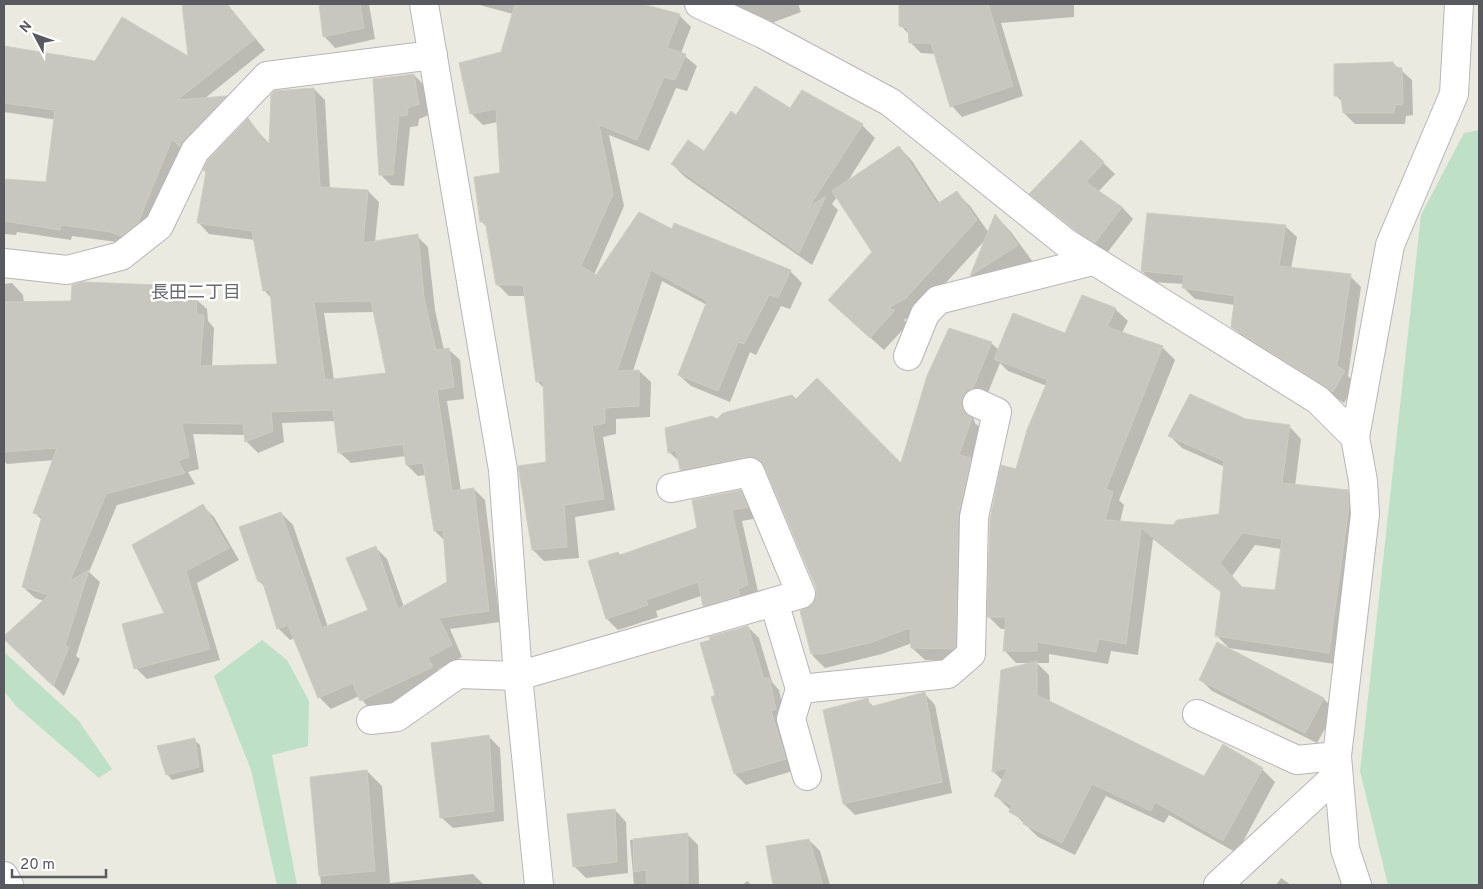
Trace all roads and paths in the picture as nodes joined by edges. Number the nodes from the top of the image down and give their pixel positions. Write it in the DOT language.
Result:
graph roads {
  1 [pos="424,4"];
  2 [pos="699,4"];
  3 [pos="1459,4"];
  4 [pos="433,55"];
  5 [pos="1093,261"];
  6 [pos="4,263"];
  7 [pos="908,356"];
  8 [pos="978,402"];
  9 [pos="1355,437"];
  10 [pos="671,488"];
  11 [pos="774,602"];
  12 [pos="518,676"];
  13 [pos="800,689"];
  14 [pos="1197,714"];
  15 [pos="372,720"];
  16 [pos="1338,765"];
  17 [pos="807,776"];
  18 [pos="4,876"];
  19 [pos="9,885"];
  20 [pos="539,885"];
  21 [pos="1218,885"];
  22 [pos="1357,885"];
  1 -- 4 [label="street"];
  2 -- 5 [label="street"];
  3 -- 9 [label="street"];
  4 -- 6 [label="street"];
  4 -- 12 [label="street"];
  5 -- 7 [label="street"];
  5 -- 9 [label="street"];
  8 -- 13 [label="street"];
  9 -- 16 [label="street"];
  10 -- 11 [label="street"];
  11 -- 12 [label="street"];
  11 -- 13 [label="street"];
  12 -- 15 [label="street"];
  12 -- 20 [label="street"];
  13 -- 17 [label="street"];
  14 -- 16 [label="street"];
  16 -- 21 [label="street"];
  16 -- 22 [label="street"];
  18 -- 19 [label="street"];
}
